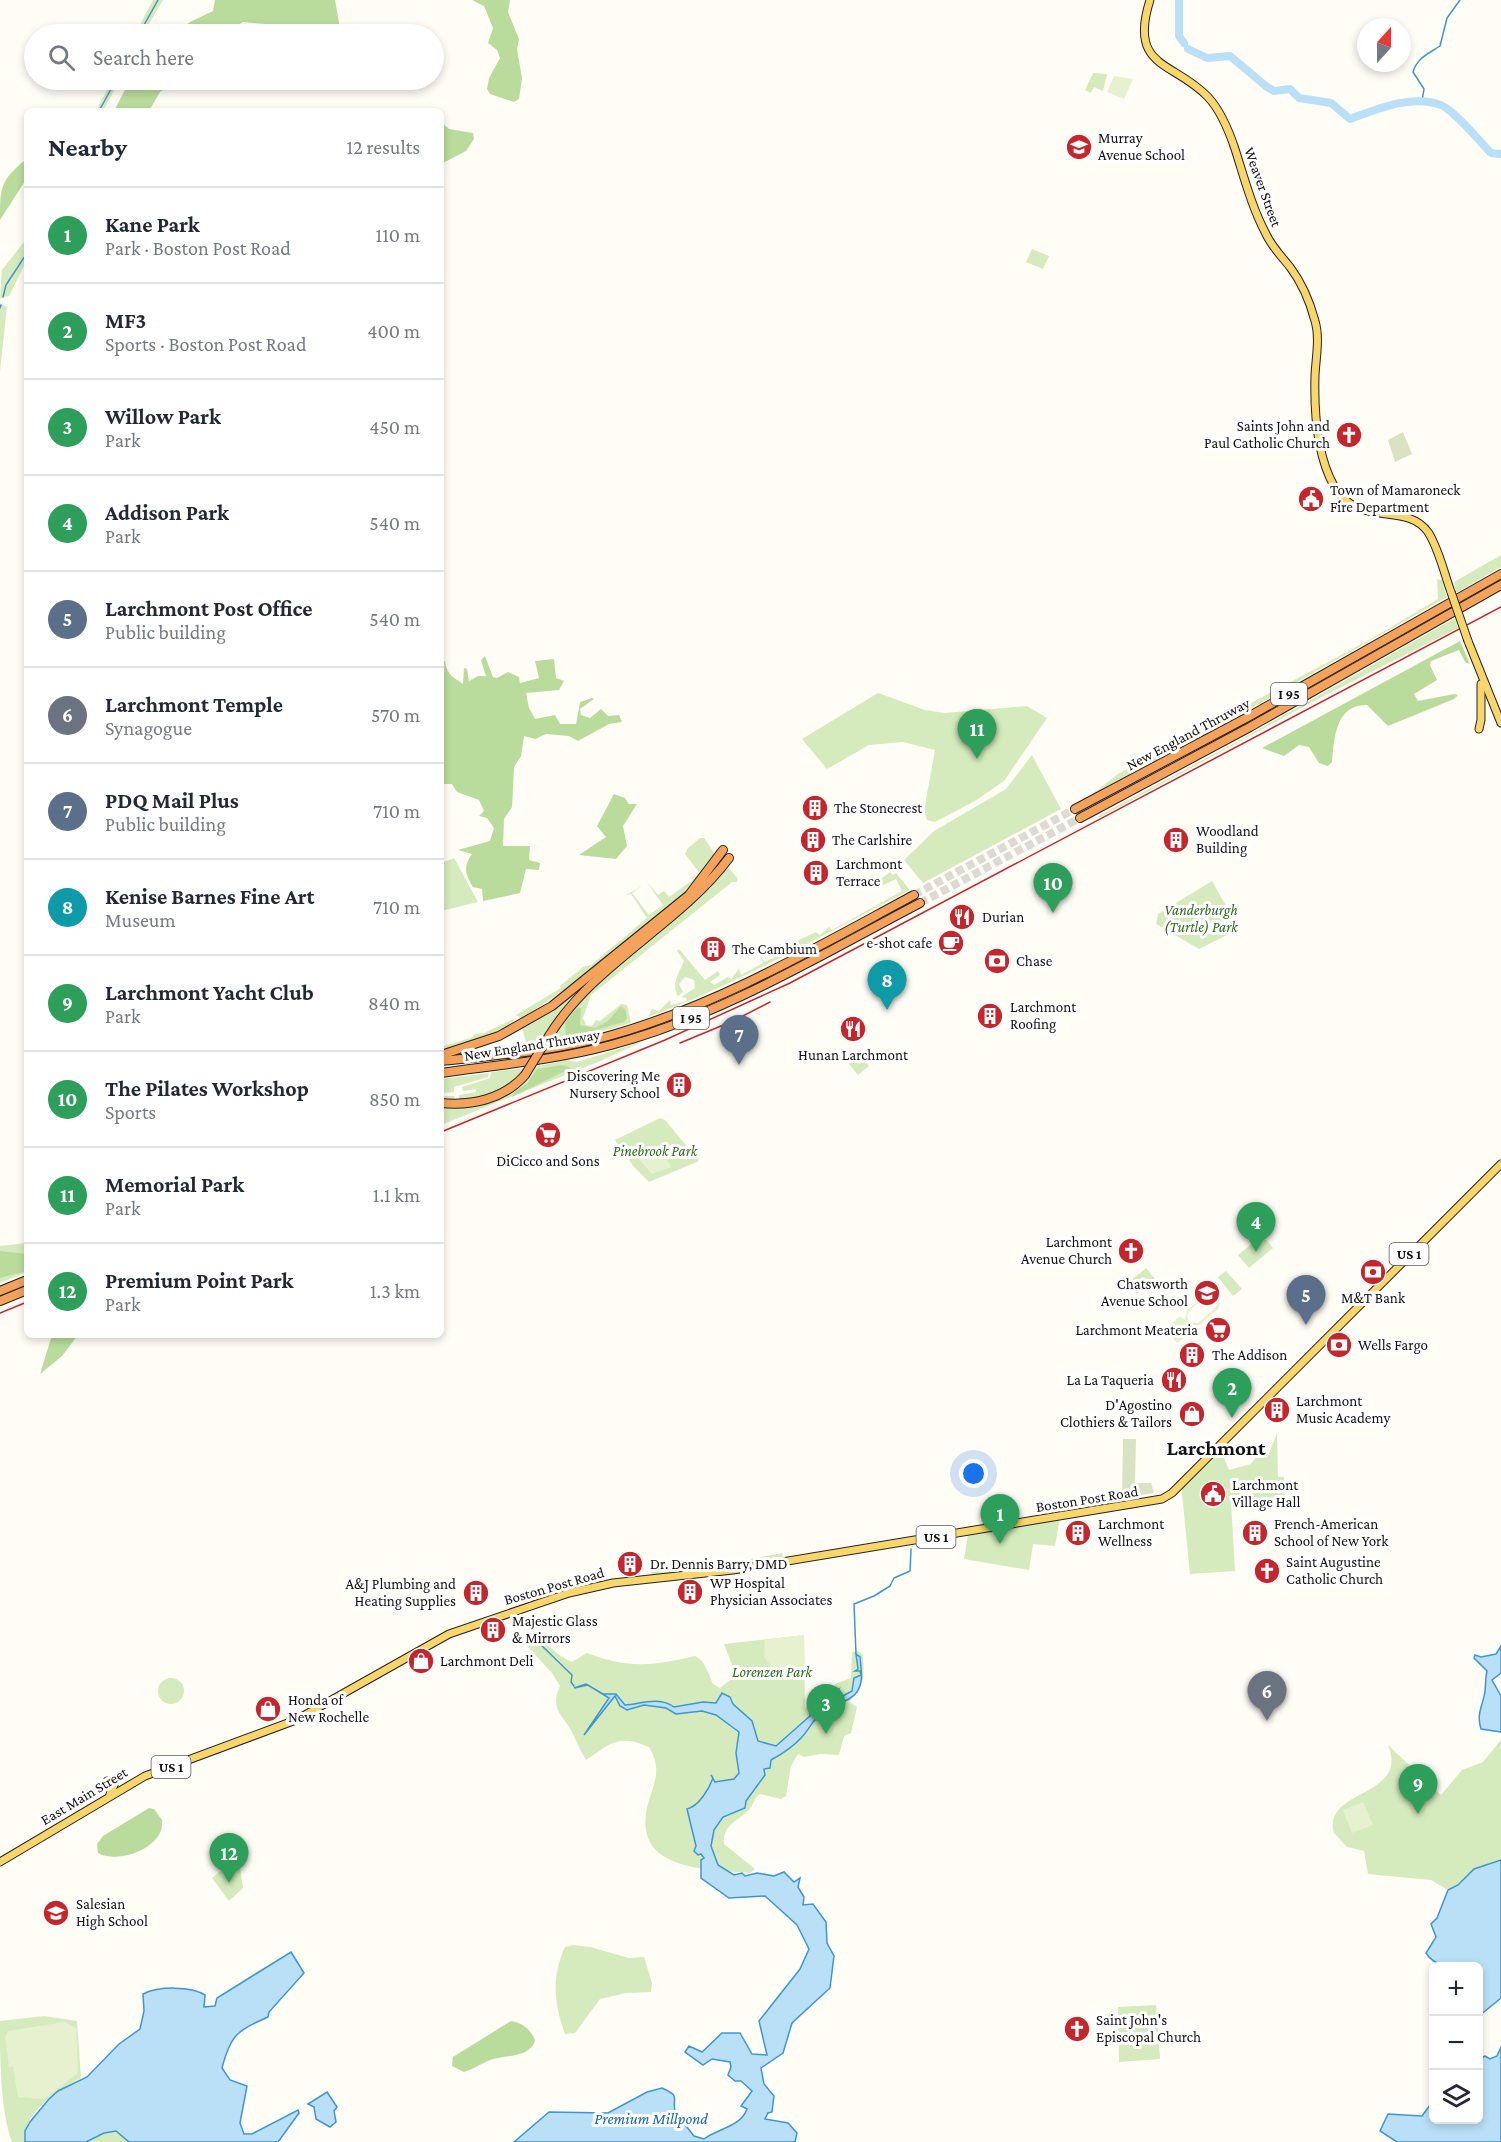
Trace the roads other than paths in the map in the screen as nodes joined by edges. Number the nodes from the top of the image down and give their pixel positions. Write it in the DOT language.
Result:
graph roads {
  1 [pos="1150,0"];
  2 [pos="1501,574"];
  3 [pos="1501,585"];
  4 [pos="1481,678"];
  5 [pos="1501,723"];
  6 [pos="1479,729"];
  7 [pos="914,895"];
  8 [pos="920,903"];
  9 [pos="444,1054"];
  10 [pos="444,1061"];
  11 [pos="444,1073"];
  12 [pos="444,1103"];
  13 [pos="1501,1164"];
  14 [pos="24,1281"];
  15 [pos="0,1291"];
  16 [pos="24,1291"];
  17 [pos="0,1301"];
  18 [pos="352,1690"];
  19 [pos="107,1781"];
  20 [pos="108,1797"];
  21 [pos="0,1862"];
  1 -- 4 [label="main road, Weaver Street, bridge"];
  2 -- 3 [label="highway, New England Thruway / I 95"];
  4 -- 5 [label="main road, Weaver Street"];
  4 -- 6 [label="main road"];
  7 -- 10 [label="highway, New England Thruway / I 95"];
  8 -- 11 [label="highway, New England Thruway / I 95"];
  9 -- 12 [label="highway, bridge"];
  13 -- 18 [label="main road, Boston Post Road / US 1"];
  14 -- 15 [label="highway"];
  16 -- 17 [label="highway"];
  18 -- 20 [label="main road, East Main Street / US 1"];
  19 -- 20 [label="main road"];
  20 -- 21 [label="main road, East Main Street / US 1"];
}
